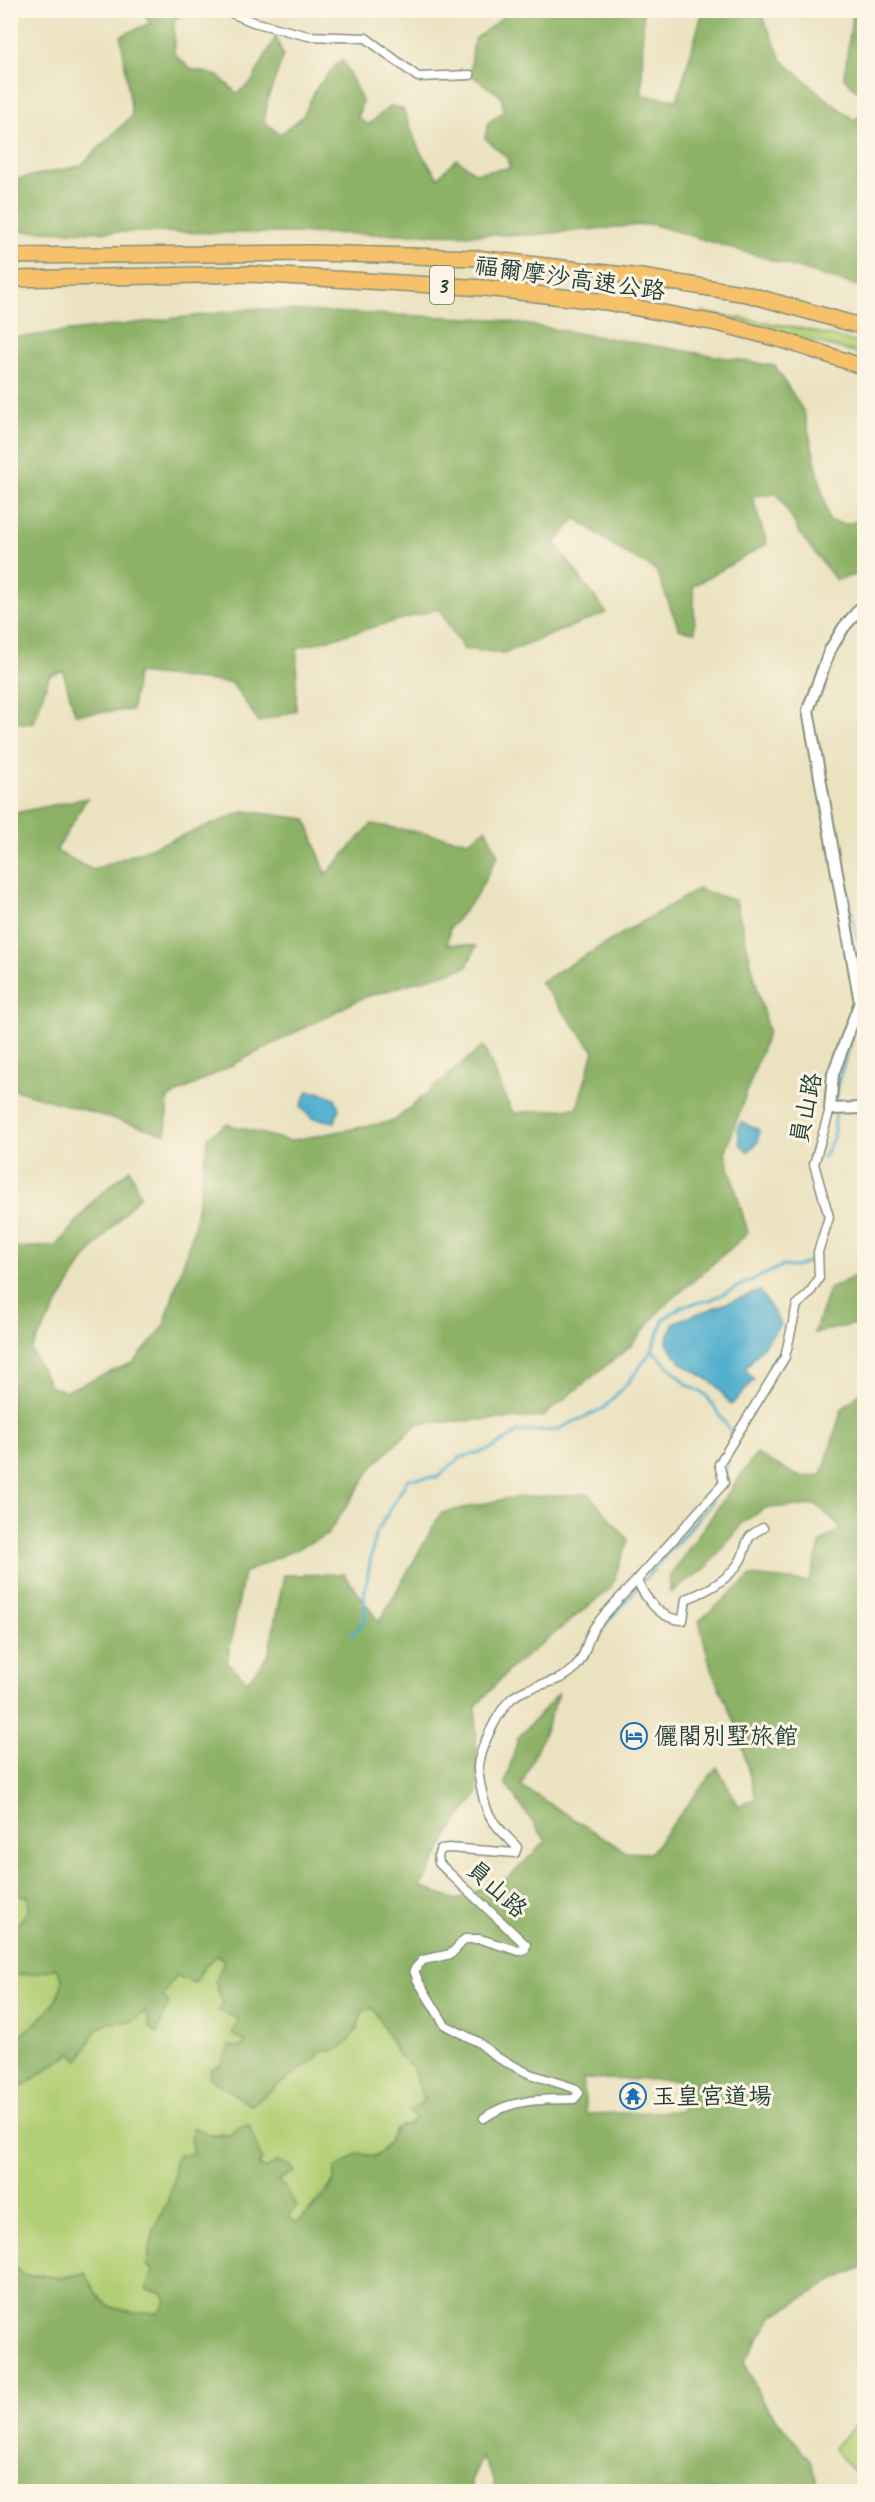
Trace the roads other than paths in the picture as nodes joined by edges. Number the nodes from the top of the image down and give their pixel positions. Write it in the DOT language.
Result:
graph roads {
  1 [pos="224,10"];
  2 [pos="470,75"];
  3 [pos="10,256"];
  4 [pos="10,279"];
  5 [pos="864,327"];
  6 [pos="864,367"];
  7 [pos="864,604"];
  8 [pos="862,1002"];
  9 [pos="864,1025"];
  10 [pos="864,1108"];
  11 [pos="835,1109"];
  12 [pos="763,1528"];
  13 [pos="637,1580"];
  14 [pos="484,2118"];
  1 -- 2 [label="street"];
  3 -- 5 [label="highway, 福爾摩沙高速公路 / 3"];
  4 -- 6 [label="highway, 福爾摩沙高速公路 / 3"];
  7 -- 8 [label="street"];
  8 -- 9 [label="street"];
  8 -- 11 [label="street, 員山路"];
  10 -- 11 [label="street"];
  11 -- 13 [label="street, 員山路"];
  12 -- 13 [label="street"];
  13 -- 14 [label="street, 員山路"];
}
